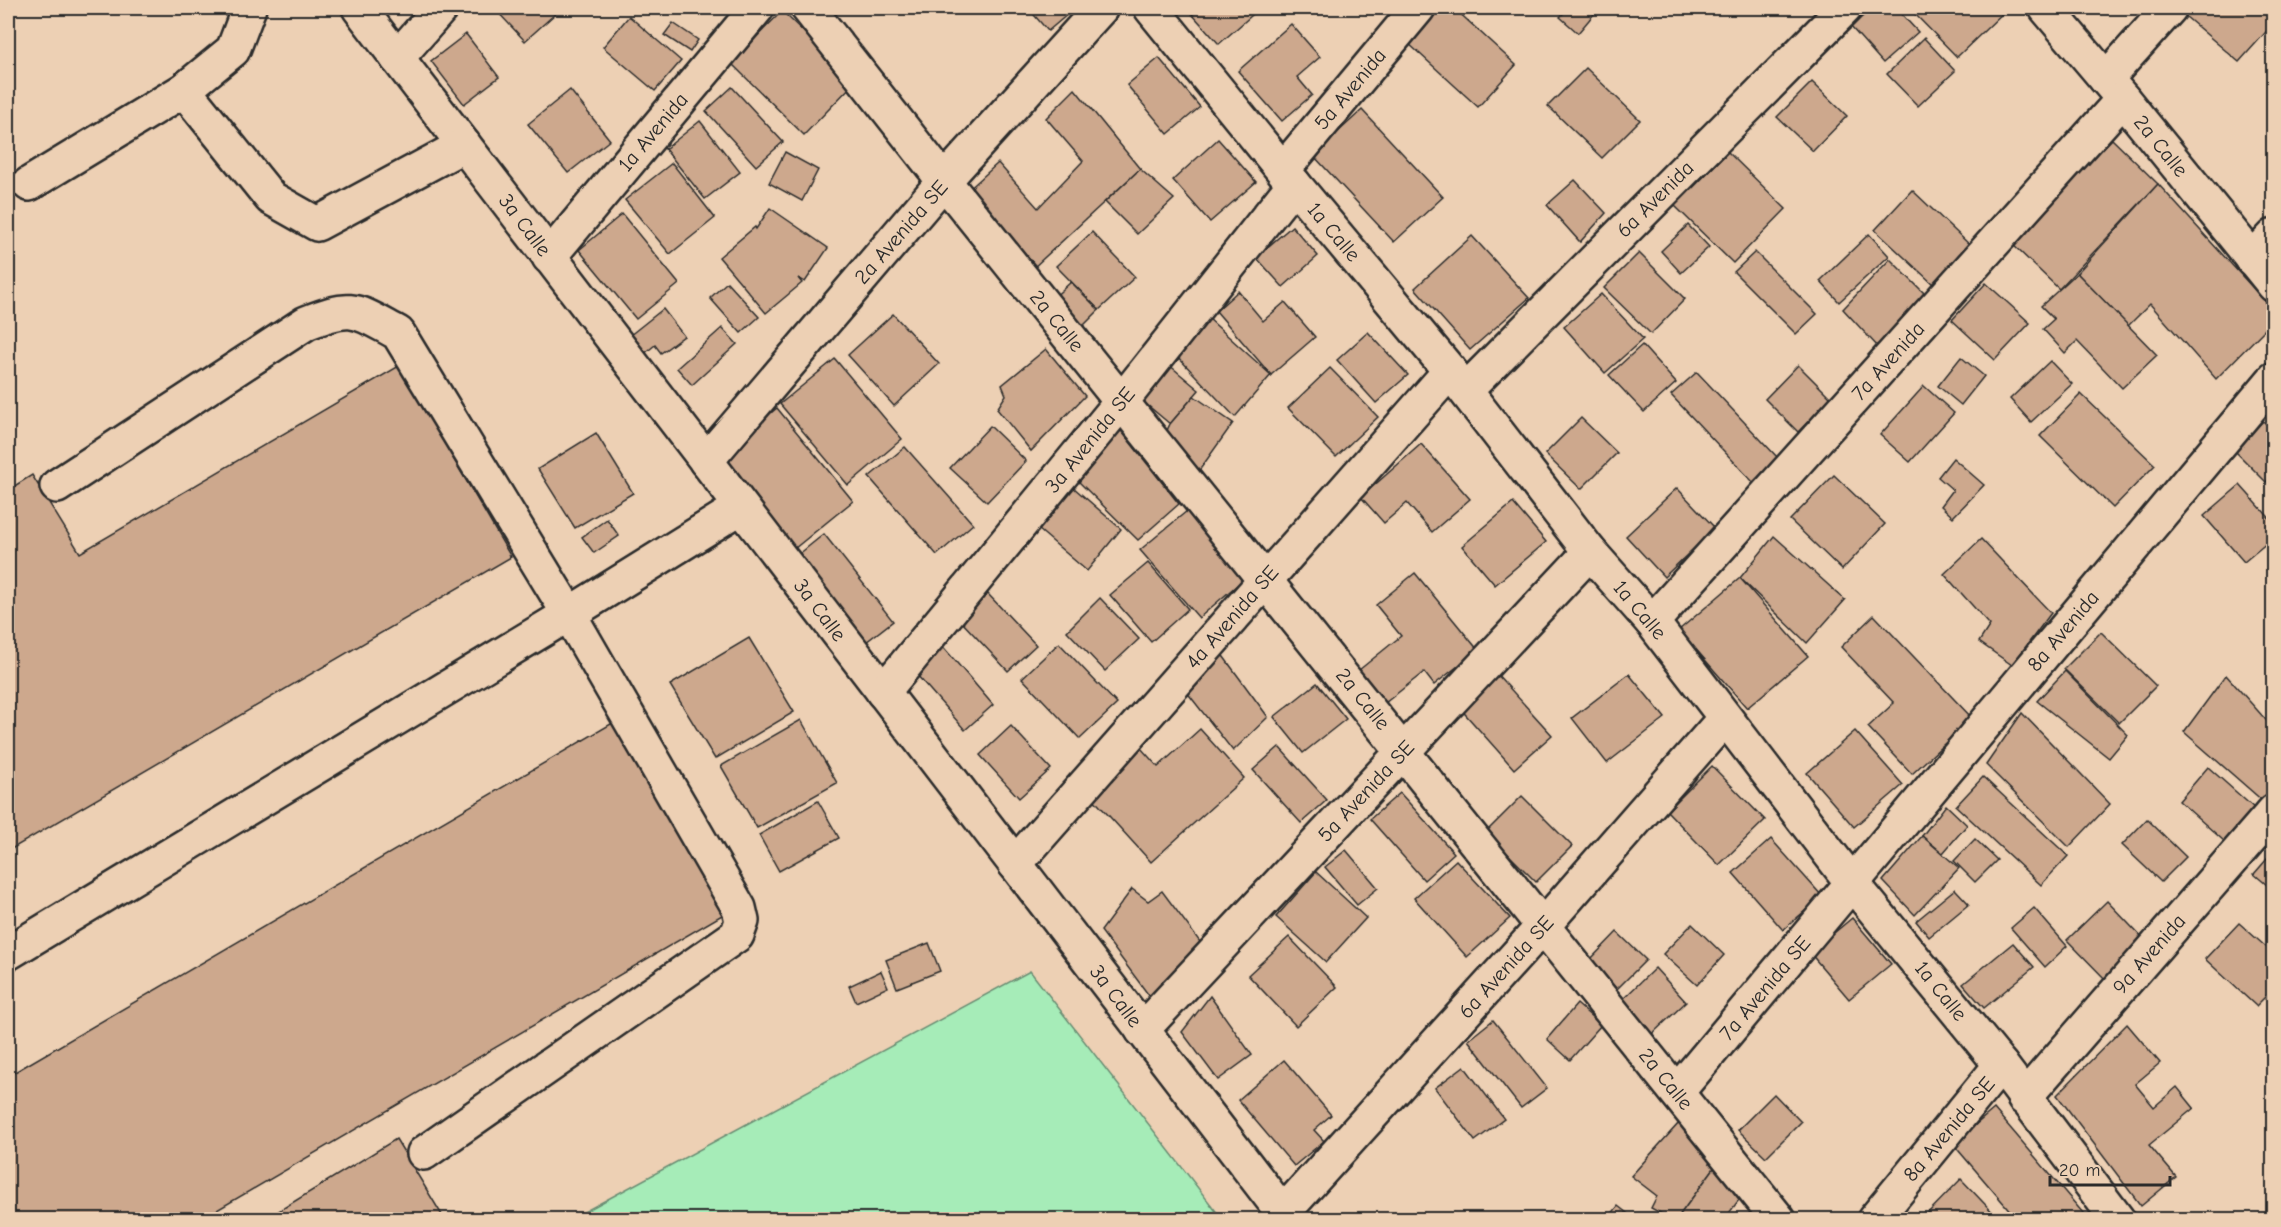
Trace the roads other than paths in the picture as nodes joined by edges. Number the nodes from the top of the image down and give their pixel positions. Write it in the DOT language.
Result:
graph roads {
  1 [pos="249,8"];
  2 [pos="358,8"];
  3 [pos="441,8"];
  4 [pos="757,8"];
  5 [pos="808,8"];
  6 [pos="1101,8"];
  7 [pos="1151,8"];
  8 [pos="1418,8"];
  9 [pos="1845,8"];
  10 [pos="2046,8"];
  11 [pos="2170,8"];
  12 [pos="397,58"];
  13 [pos="2115,89"];
  14 [pos="184,90"];
  15 [pos="464,145"];
  16 [pos="1288,177"];
  17 [pos="944,181"];
  18 [pos="29,184"];
  19 [pos="2274,236"];
  20 [pos="549,256"];
  21 [pos="2252,259"];
  22 [pos="2274,285"];
  23 [pos="2274,379"];
  24 [pos="1458,381"];
  25 [pos="1122,401"];
  26 [pos="706,460"];
  27 [pos="57,486"];
  28 [pos="741,507"];
  29 [pos="1590,552"];
  30 [pos="1266,579"];
  31 [pos="569,614"];
  32 [pos="1652,622"];
  33 [pos="883,692"];
  34 [pos="1725,718"];
  35 [pos="1404,751"];
  36 [pos="2274,811"];
  37 [pos="1015,864"];
  38 [pos="1853,884"];
  39 [pos="1543,926"];
  40 [pos="8,953"];
  41 [pos="1142,1030"];
  42 [pos="2001,1065"];
  43 [pos="1677,1092"];
  44 [pos="2024,1098"];
  45 [pos="424,1153"];
  46 [pos="1283,1213"];
  47 [pos="1779,1220"];
  48 [pos="1874,1220"];
  49 [pos="2118,1220"];
  1 -- 14 [label="street"];
  2 -- 12 [label="street, 3a Calle"];
  3 -- 12 [label="street"];
  4 -- 20 [label="street, 1a Avenida"];
  5 -- 17 [label="street, 2a Calle"];
  6 -- 17 [label="street, 2a Avenida SE"];
  7 -- 16 [label="street, 1a Calle"];
  8 -- 16 [label="street, 5a Avenida"];
  9 -- 24 [label="street, 6a Avenida"];
  10 -- 13 [label="street, 2a Calle"];
  11 -- 13 [label="street"];
  12 -- 15 [label="street, 3a Calle"];
  13 -- 21 [label="street, 2a Calle"];
  13 -- 32 [label="street, 7a Avenida"];
  14 -- 15 [label="street"];
  14 -- 18 [label="street"];
  15 -- 20 [label="street, 3a Calle"];
  16 -- 24 [label="street, 1a Calle"];
  16 -- 25 [label="street, 3a Avenida SE"];
  17 -- 25 [label="street, 2a Calle"];
  17 -- 26 [label="street, 2a Avenida SE"];
  19 -- 21 [label="street"];
  20 -- 26 [label="street, 3a Calle"];
  21 -- 22 [label="street, 2a Calle"];
  23 -- 38 [label="street, 8a Avenida"];
  24 -- 29 [label="street, 1a Calle"];
  24 -- 30 [label="street, 4a Avenida SE"];
  25 -- 30 [label="street, 2a Calle"];
  25 -- 33 [label="street, 3a Avenida SE"];
  26 -- 28 [label="street, 3a Calle"];
  27 -- 31 [label="street"];
  28 -- 31 [label="street"];
  28 -- 33 [label="street, 3a Calle"];
  29 -- 32 [label="street, 1a Calle"];
  29 -- 35 [label="street, 5a Avenida SE"];
  30 -- 35 [label="street, 2a Calle"];
  30 -- 37 [label="street, 4a Avenida SE"];
  31 -- 40 [label="street"];
  31 -- 45 [label="street"];
  32 -- 34 [label="street, 1a Calle"];
  33 -- 37 [label="street, 3a Calle"];
  34 -- 38 [label="street, 1a Calle"];
  34 -- 39 [label="street, 6a Avenida SE"];
  35 -- 39 [label="street, 2a Calle"];
  35 -- 41 [label="street, 5a Avenida SE"];
  36 -- 44 [label="street, 9a Avenida"];
  37 -- 41 [label="street, 3a Calle"];
  38 -- 42 [label="street, 1a Calle"];
  38 -- 43 [label="street, 7a Avenida SE"];
  39 -- 43 [label="street, 2a Calle"];
  39 -- 46 [label="street, 6a Avenida SE"];
  41 -- 46 [label="street, 3a Calle"];
  42 -- 44 [label="street, 1a Calle"];
  42 -- 48 [label="street, 8a Avenida SE"];
  43 -- 47 [label="street, 2a Calle"];
  44 -- 49 [label="street, 1a Calle"];
}
